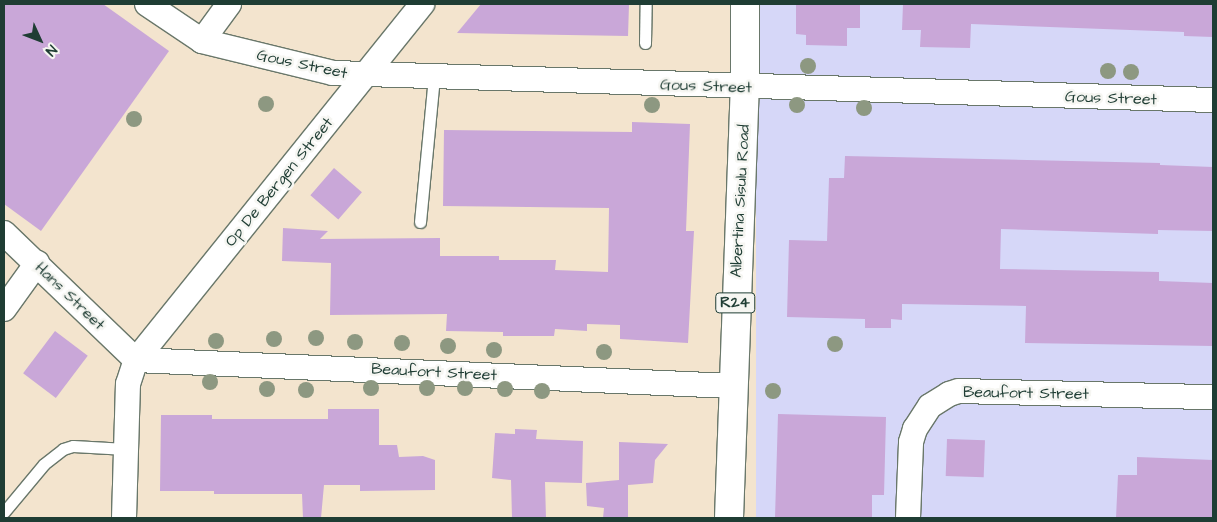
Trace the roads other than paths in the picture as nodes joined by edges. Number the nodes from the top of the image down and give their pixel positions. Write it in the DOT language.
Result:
graph roads {
  1 [pos="147,4"];
  2 [pos="229,4"];
  3 [pos="422,4"];
  4 [pos="646,4"];
  5 [pos="745,4"];
  6 [pos="202,41"];
  7 [pos="645,43"];
  8 [pos="364,76"];
  9 [pos="434,77"];
  10 [pos="745,88"];
  11 [pos="1213,100"];
  12 [pos="420,222"];
  13 [pos="4,234"];
  14 [pos="37,263"];
  15 [pos="4,309"];
  16 [pos="136,360"];
  17 [pos="732,386"];
  18 [pos="1213,397"];
  19 [pos="126,448"];
  20 [pos="4,512"];
  21 [pos="124,518"];
  22 [pos="729,518"];
  23 [pos="908,518"];
  1 -- 6 [label="street"];
  2 -- 6 [label="street"];
  3 -- 8 [label="street, Op De Bergen Street"];
  4 -- 7 [label="lane"];
  5 -- 10 [label="main road, Albertina Sisulu Road / R24"];
  6 -- 8 [label="street, Gous Street"];
  8 -- 9 [label="street, Gous Street"];
  8 -- 16 [label="street, Op De Bergen Street"];
  9 -- 10 [label="street, Gous Street"];
  9 -- 12 [label="lane"];
  10 -- 11 [label="street, Gous Street"];
  10 -- 17 [label="main road, Albertina Sisulu Road / R24"];
  13 -- 14 [label="street, Hans Street"];
  14 -- 15 [label="street"];
  14 -- 16 [label="street, Hans Street"];
  16 -- 17 [label="street, Beaufort Street"];
  16 -- 19 [label="street"];
  17 -- 22 [label="main road, Albertina Sisulu Road / R24"];
  18 -- 23 [label="street, Beaufort Street"];
  19 -- 20 [label="lane"];
  19 -- 21 [label="street"];
}
